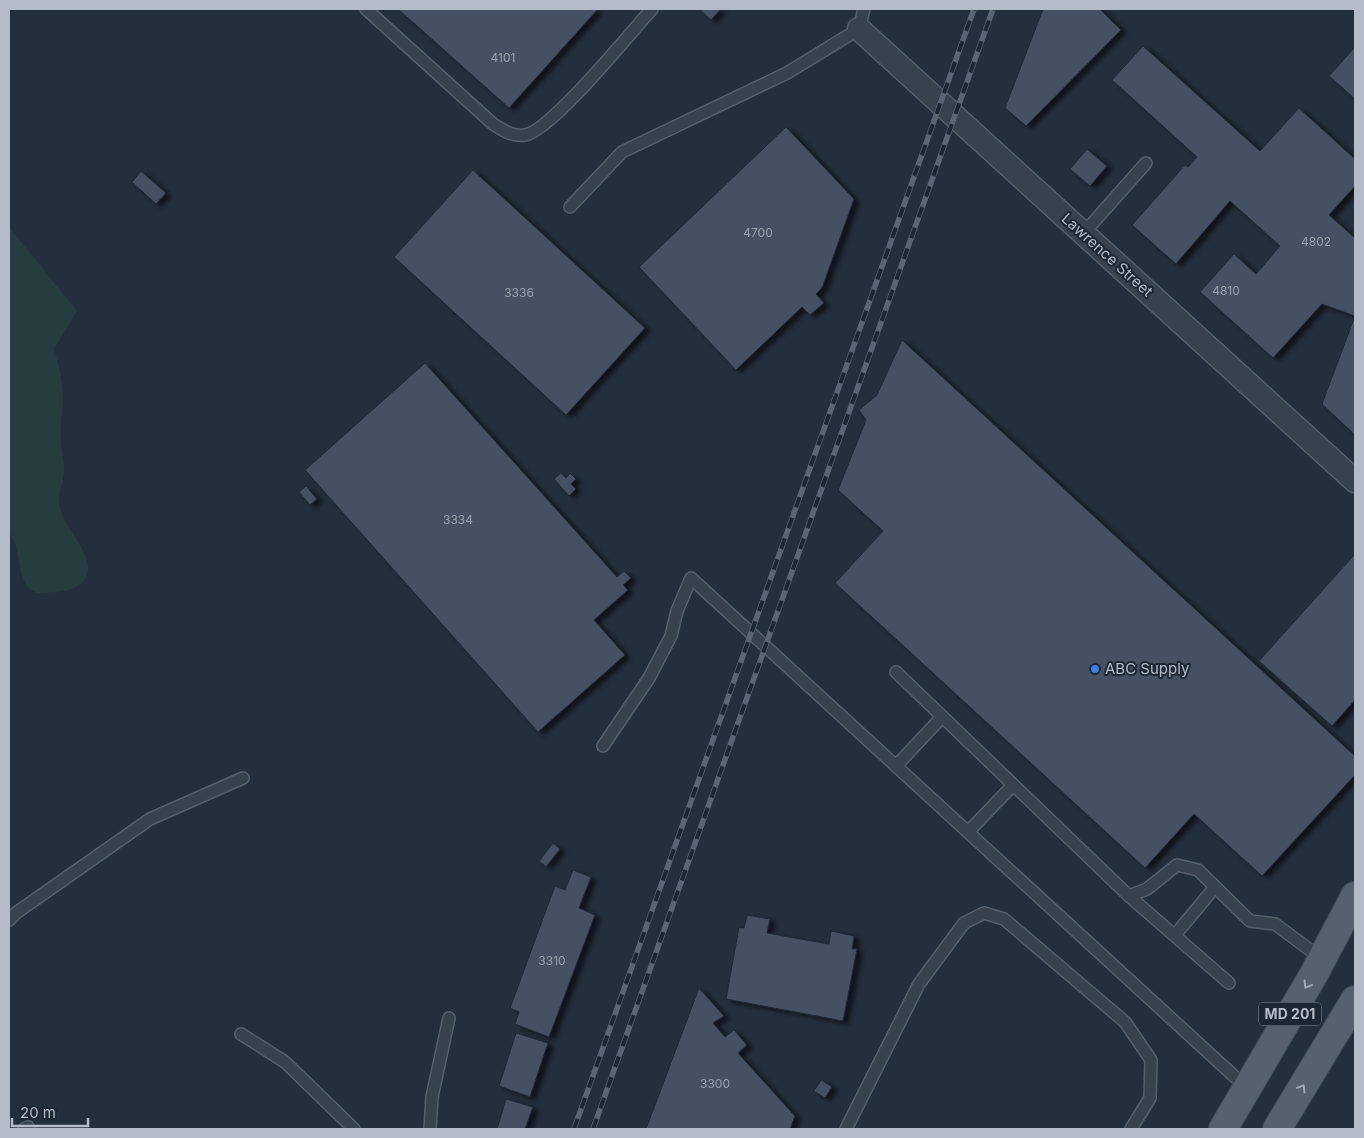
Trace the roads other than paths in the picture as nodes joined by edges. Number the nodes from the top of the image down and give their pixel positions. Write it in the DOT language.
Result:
graph roads {
  1 [pos="366,9"];
  2 [pos="652,9"];
  3 [pos="861,19"];
  4 [pos="1146,163"];
  5 [pos="570,207"];
  6 [pos="1083,234"];
  7 [pos="1355,481"];
  8 [pos="896,672"];
  9 [pos="942,717"];
  10 [pos="603,746"];
  11 [pos="896,766"];
  12 [pos="243,778"];
  13 [pos="1013,785"];
  14 [pos="968,832"];
  15 [pos="1215,887"];
  16 [pos="1129,896"];
  17 [pos="1355,896"];
  18 [pos="9,920"];
  19 [pos="1175,935"];
  20 [pos="1322,959"];
  21 [pos="1229,983"];
  22 [pos="1355,1000"];
  23 [pos="448,1018"];
  24 [pos="241,1034"];
  25 [pos="1247,1088"];
  26 [pos="1280,1128"];
  27 [pos="24,1129"];
  28 [pos="29,1129"];
  29 [pos="354,1129"];
  30 [pos="430,1129"];
  31 [pos="846,1129"];
  32 [pos="1131,1129"];
  33 [pos="1223,1129"];
  1 -- 2 [label="lane"];
  3 -- 5 [label="lane"];
  3 -- 6 [label="street, Lawrence Street"];
  4 -- 6 [label="lane"];
  6 -- 7 [label="street, Lawrence Street"];
  8 -- 9 [label="lane"];
  9 -- 11 [label="lane"];
  9 -- 13 [label="lane"];
  10 -- 11 [label="lane"];
  11 -- 14 [label="lane"];
  12 -- 18 [label="lane"];
  13 -- 14 [label="lane"];
  13 -- 16 [label="lane"];
  14 -- 25 [label="lane"];
  15 -- 16 [label="lane"];
  15 -- 19 [label="lane"];
  15 -- 20 [label="lane"];
  16 -- 19 [label="lane"];
  17 -- 20 [label="main road, MD 201"];
  19 -- 21 [label="lane"];
  20 -- 25 [label="main road, MD 201, one-way"];
  26 -- 22 [label="main road, MD 201, one-way"];
  23 -- 30 [label="lane"];
  24 -- 29 [label="lane"];
  25 -- 33 [label="main road, MD 201"];
  27 -- 28 [label="lane"];
  31 -- 32 [label="lane"];
}
